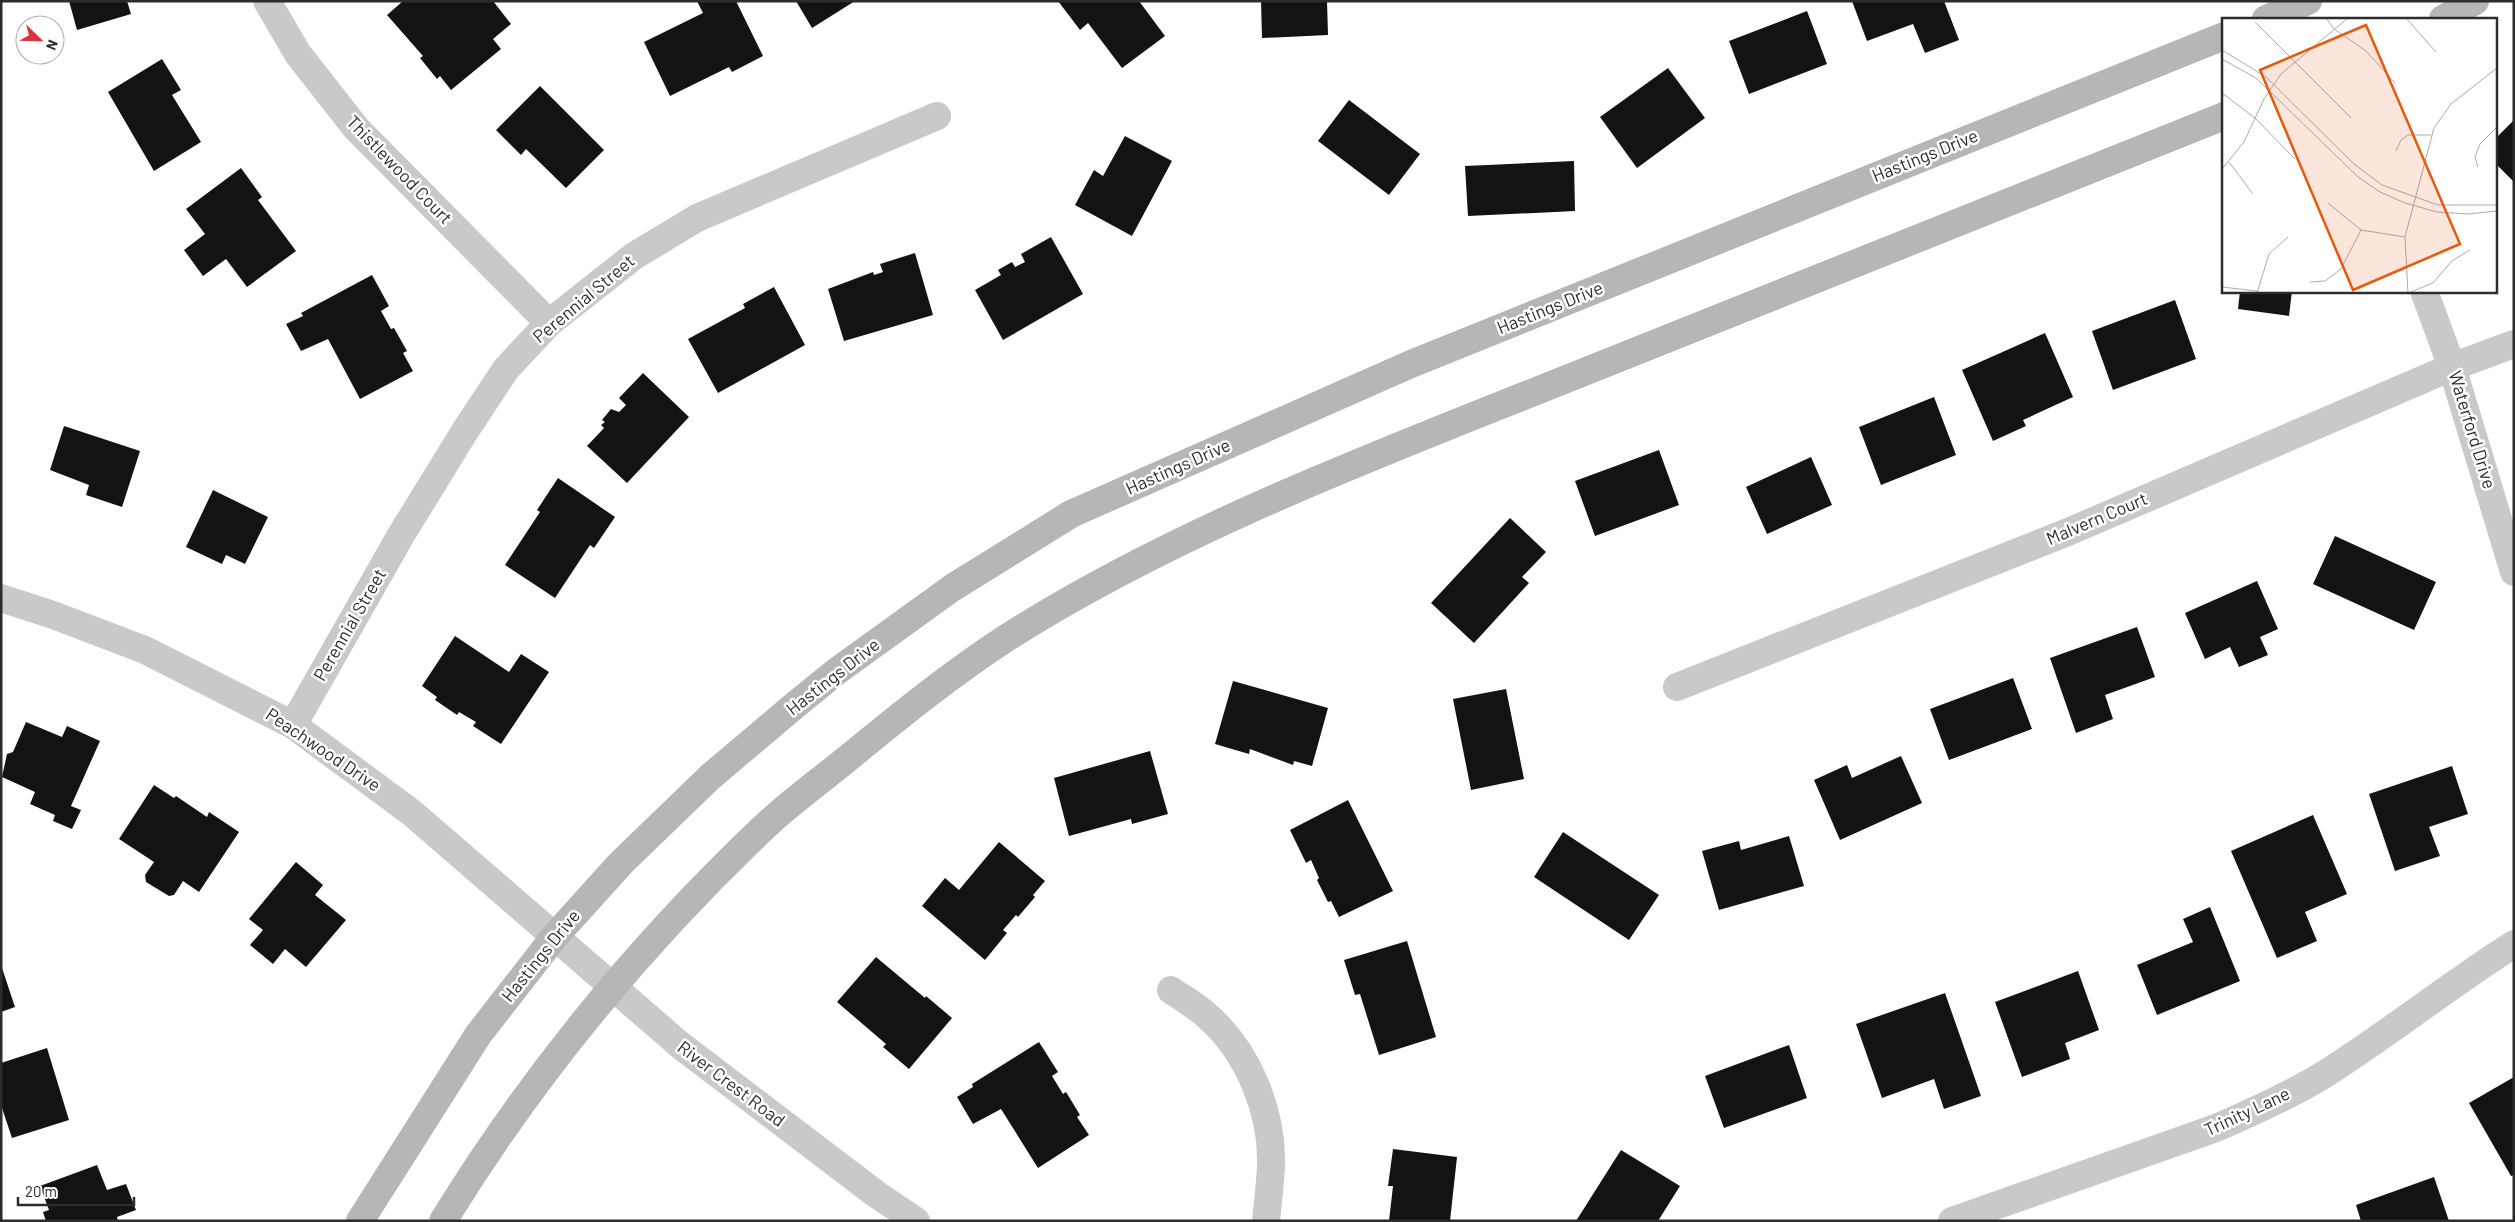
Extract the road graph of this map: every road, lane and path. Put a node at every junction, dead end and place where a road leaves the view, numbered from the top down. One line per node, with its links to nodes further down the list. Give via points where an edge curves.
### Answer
1 (267, 1): 10 (street, Thistlewood Court, via 298,54 356,128)
2 (2308, 1): 4 (street)
3 (2475, 1): 5 (street)
4 (2275, 13)
5 (2445, 18)
6 (2222, 37): 17 (street, Hastings Drive, via 1411,364 1072,514 952,588 830,677 710,777 621,863)
7 (937, 116): 10 (street, Perennial Street, via 697,218 634,256)
8 (2222, 117): 19 (street, via 1428,435 1210,527 1118,573 1006,638 897,718 766,825 714,876)
9 (2424, 292): 12 (street, Waterford Drive)
10 (549, 323): 16 (street, Perennial Street, via 506,369 465,431 401,535)
11 (2514, 344): 12 (street, Malvern Court)
12 (2452, 366): 13 (street, Waterford Drive); 15 (street, Malvern Court, via 2068,532)
13 (2514, 572)
14 (1, 598): 16 (street, Peachwood Drive, via 53,614 145,650)
15 (1677, 686)
16 (293, 725): 17 (street, Peachwood Drive, via 412,813)
17 (555, 936): 19 (street, River Crest Road); 21 (street, Hastings Drive, via 478,1035)
18 (2514, 944): 25 (street, Trinity Lane, via 2325,1074 2258,1110 2216,1128)
19 (612, 988): 22 (street, via 474,1171); 23 (street, River Crest Road, via 680,1045)
20 (1170, 990): 24 (street, via 1206,1014 1234,1046 1256,1083 1269,1132 1271,1166)
21 (360, 1221)
22 (443, 1221)
23 (916, 1221)
24 (1266, 1221)
25 (1952, 1221)

